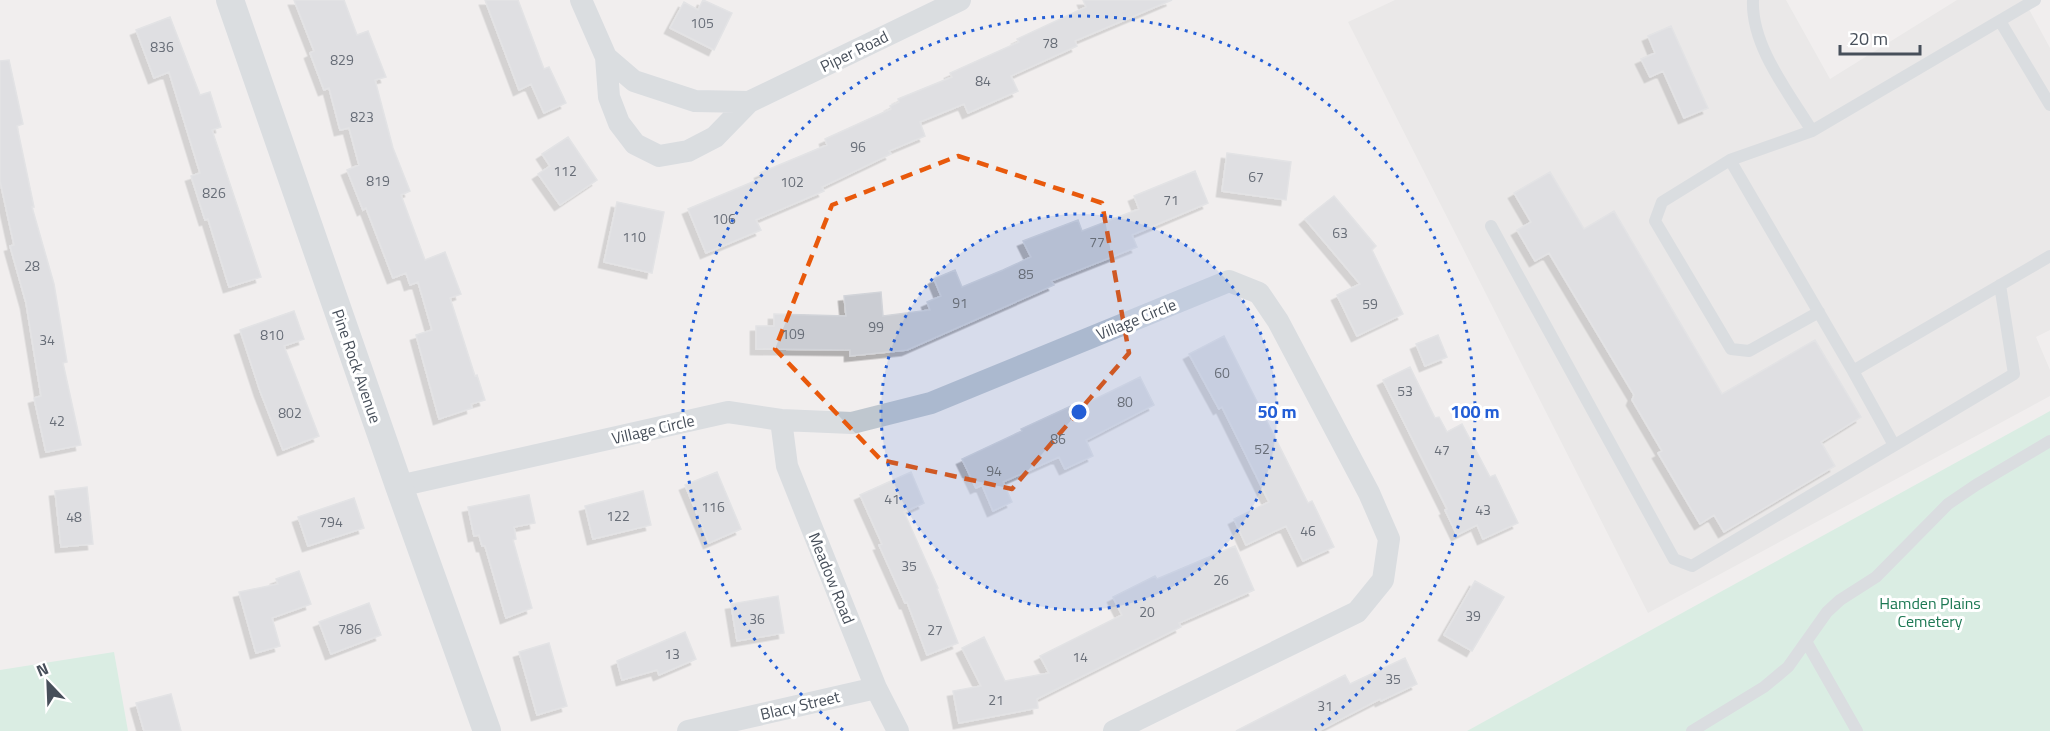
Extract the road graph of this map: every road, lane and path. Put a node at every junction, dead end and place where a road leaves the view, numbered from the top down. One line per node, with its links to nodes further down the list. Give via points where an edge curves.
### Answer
1 (230, 0): 20 (street, Pine Rock Avenue)
2 (581, 0): 7 (street, Piper Road)
3 (960, 0): 8 (street, Piper Road)
4 (1753, 0): 10 (lane, via 1761,46)
5 (2035, 0): 6 (lane)
6 (2000, 21): 9 (lane); 10 (lane)
7 (606, 57): 8 (street, Piper Road, via 634,81 695,101); 8 (street, Piper Road, via 609,97 619,123 635,144 659,156 688,151 716,136)
8 (749, 102)
9 (2050, 105)
10 (1812, 131): 11 (lane)
11 (1730, 160): 15 (lane); 15 (lane, via 1662,202 1655,221 1731,349 1749,351)
12 (1491, 226): 19 (lane, via 1674,559 1692,567)
13 (2050, 256): 14 (lane)
14 (2000, 285): 16 (lane); 19 (lane, via 2014,374)
15 (1819, 312): 16 (lane)
16 (1853, 371): 19 (lane)
17 (781, 420): 20 (street, Village Circle, via 728,412); 22 (street, Meadow Road, via 787,466); 26 (street, Village Circle, via 852,423 931,403 1229,281 1259,293 1278,321 1369,493 1389,539 1383,580 1357,612)
18 (2050, 441): 21 (lane, via 1948,504 1876,577 1827,612)
19 (1894, 445)
20 (399, 486): 23 (street, Pine Rock Avenue)
21 (1807, 643): 27 (lane, via 1788,667 1764,687); 28 (lane)
22 (876, 688): 24 (street, Blacy Street); 25 (street, Meadow Road)
23 (487, 731)
24 (688, 731)
25 (898, 731)
26 (1114, 731)
27 (1692, 731)
28 (1857, 731)

